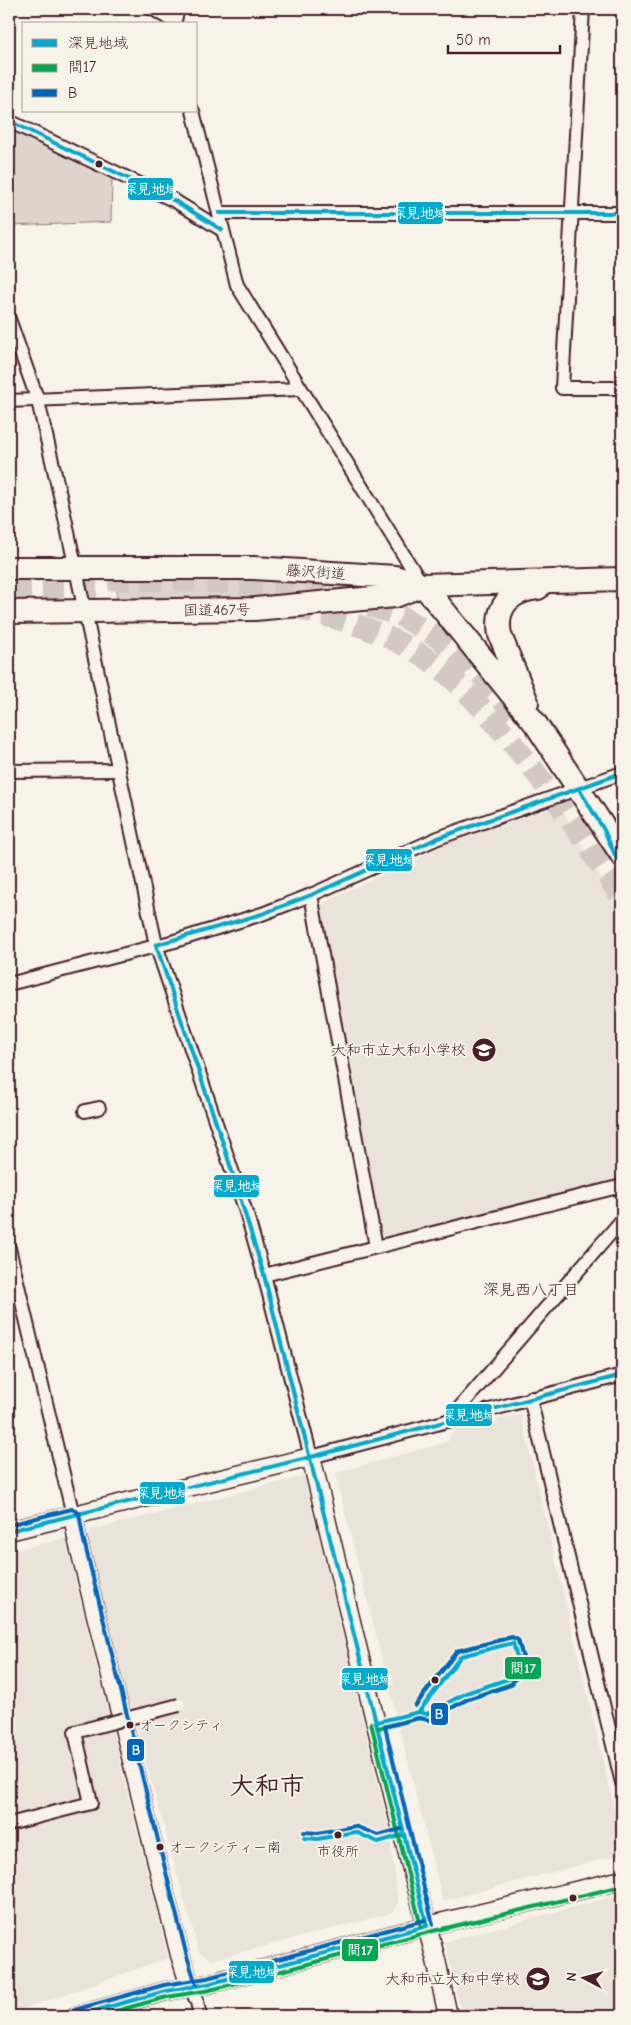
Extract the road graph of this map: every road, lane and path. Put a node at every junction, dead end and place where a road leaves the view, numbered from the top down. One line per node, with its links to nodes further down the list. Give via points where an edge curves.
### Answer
1 (153, 9): 4 (street)
2 (178, 9): 5 (street)
3 (583, 9): 9 (street)
4 (172, 22)
5 (174, 22)
6 (193, 112): 8 (street)
7 (9, 121): 11 (street, via 175,201)
8 (219, 213): 9 (street); 11 (street)
9 (572, 213): 10 (street); 13 (street, via 562,388)
10 (622, 213)
11 (222, 230): 14 (street, via 237,286)
12 (9, 319): 15 (street)
13 (622, 388)
14 (300, 389): 15 (street); 20 (street)
15 (38, 400): 16 (street); 17 (street)
16 (9, 401)
17 (75, 567): 18 (highway, 藤沢街道); 20 (highway, 藤沢街道, via 254,568 395,577); 21 (street)
18 (9, 568)
19 (616, 579): 20 (highway, 藤沢街道); 23 (highway, via 533,588 517,593 501,610 500,635)
20 (423, 585): 21 (highway, 国道467号, via 395,596 255,609); 23 (highway)
21 (85, 611): 22 (highway, 国道467号); 24 (street)
22 (9, 612)
23 (535, 723): 27 (highway)
24 (119, 770): 25 (street); 32 (street)
25 (9, 771)
26 (622, 773): 27 (street)
27 (579, 789): 28 (highway); 31 (street, via 438,838)
28 (604, 830): 29 (highway); 30 (highway)
29 (622, 856)
30 (622, 871)
31 (312, 895): 32 (street, via 262,914); 38 (street)
32 (156, 945): 33 (street); 40 (street)
33 (9, 984)
34 (99, 1108): 35 (street)
35 (85, 1111)
36 (622, 1186): 38 (street)
37 (622, 1220): 43 (street)
38 (376, 1247): 40 (street)
39 (9, 1248): 45 (street)
40 (264, 1275): 44 (street)
41 (622, 1374): 42 (street)
42 (530, 1398): 43 (street); 48 (street)
43 (449, 1420): 44 (street)
44 (311, 1456): 45 (street); 51 (street)
45 (73, 1515): 46 (street); 52 (street)
46 (9, 1531)
47 (179, 1705): 49 (street, bridge, via 75,1732 91,1803)
48 (622, 1783)
49 (9, 1824)
50 (622, 1880): 51 (street)
51 (427, 1926): 52 (street); 55 (street)
52 (190, 1986): 53 (street); 54 (street)
53 (76, 2016)
54 (200, 2016)
55 (448, 2016)

